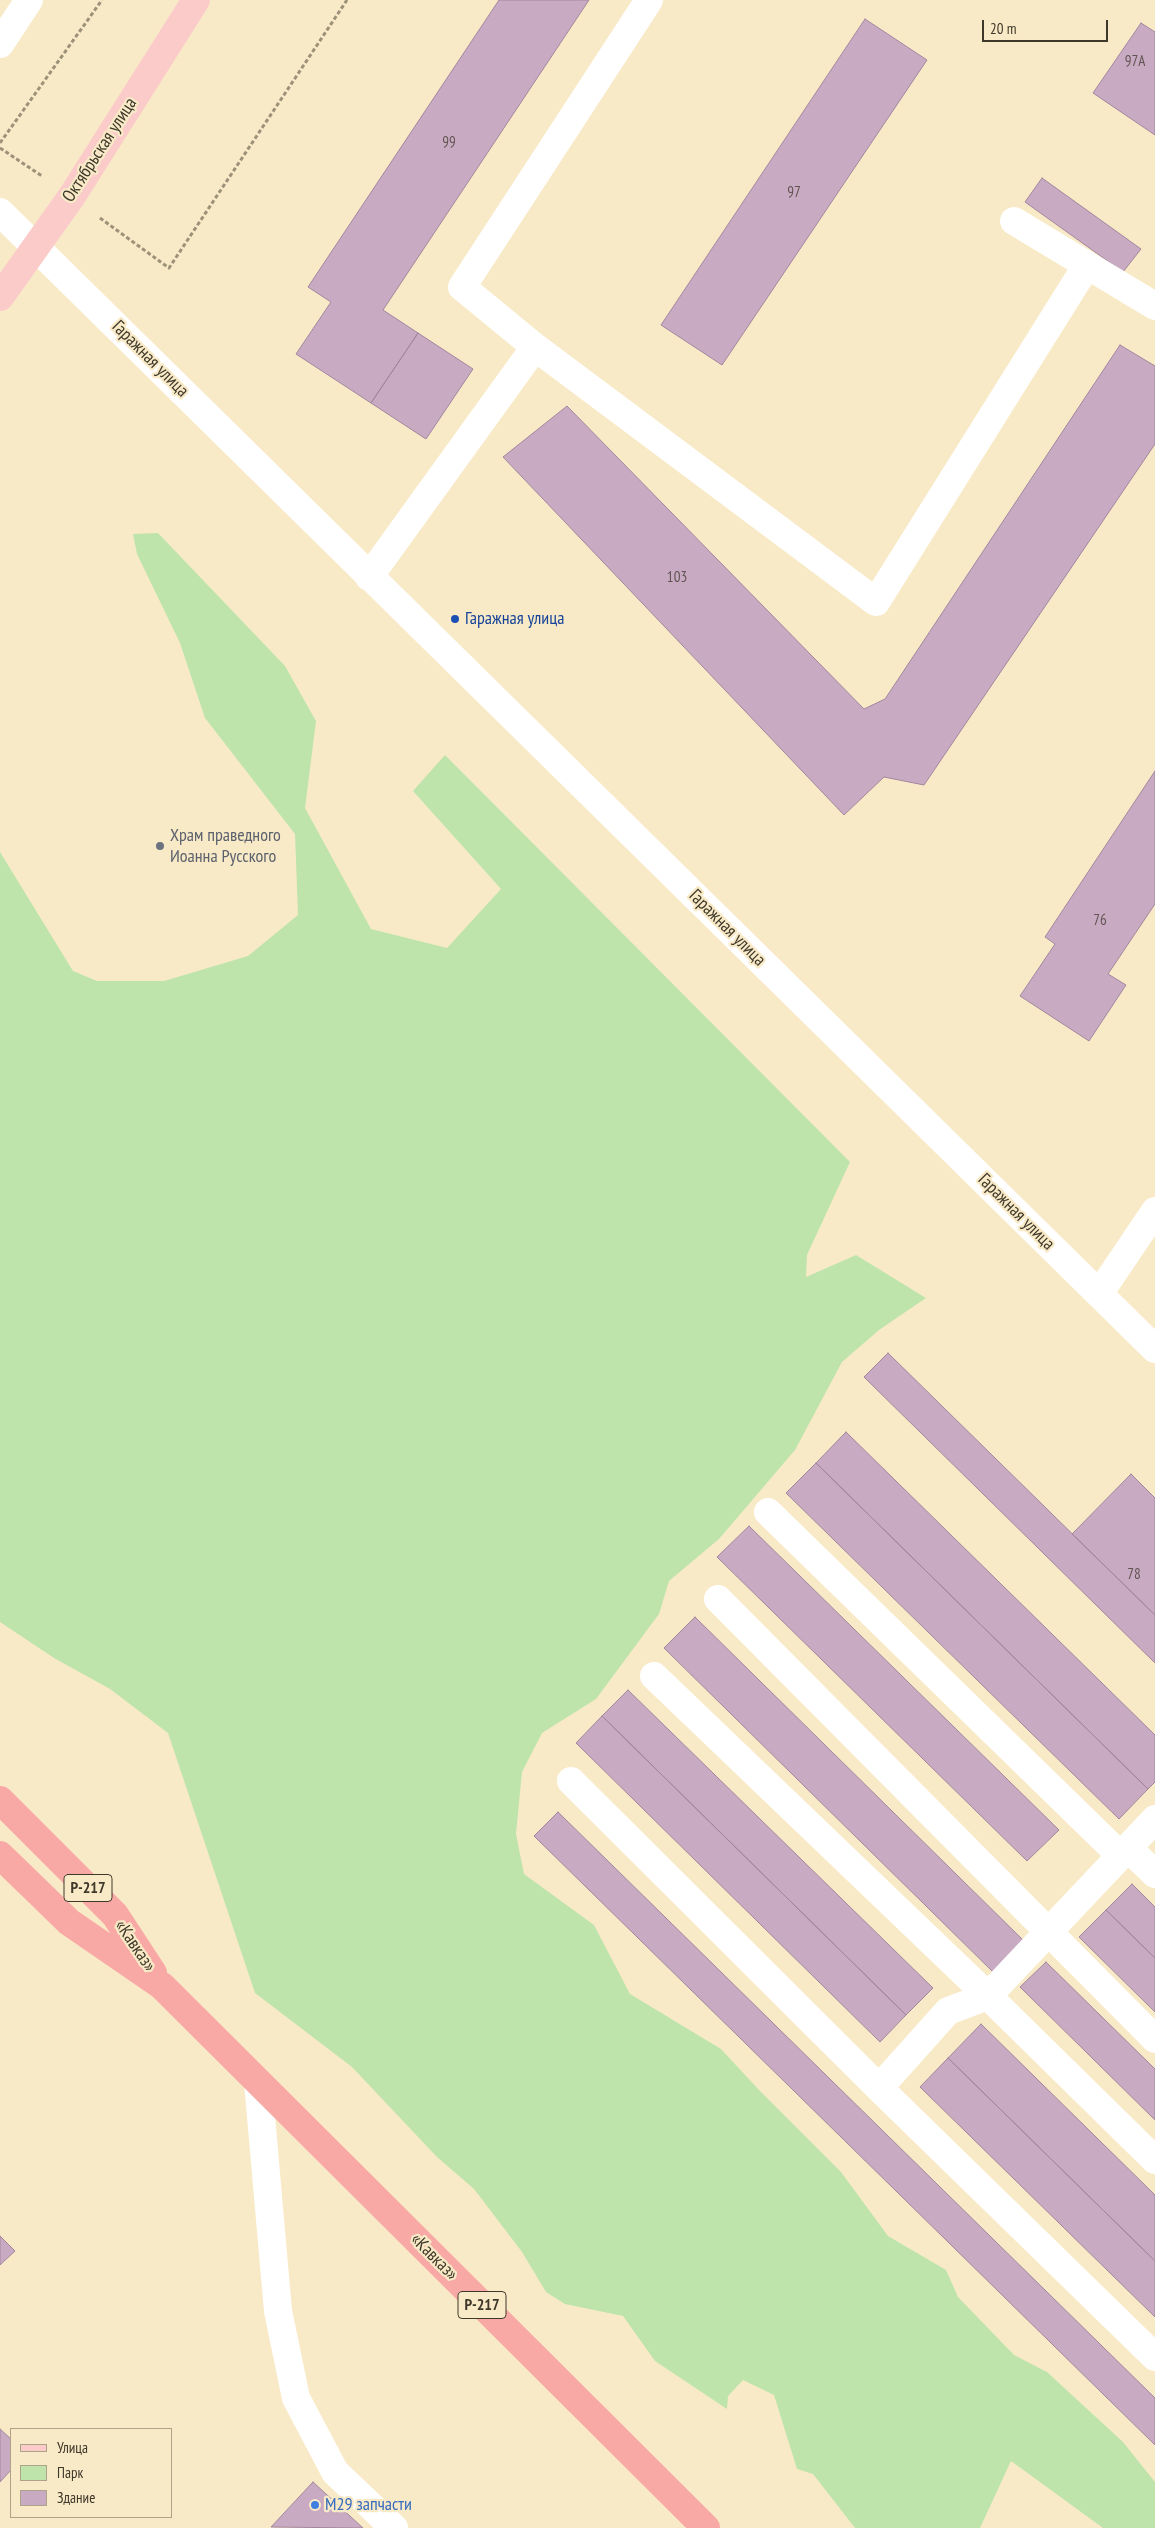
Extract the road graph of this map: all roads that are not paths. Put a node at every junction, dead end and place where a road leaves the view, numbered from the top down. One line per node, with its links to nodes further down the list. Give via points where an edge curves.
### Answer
1 (29, 0): 4 (street)
2 (196, 0): 7 (main road, Октябрьская улица, via 72,196)
3 (649, 0): 11 (street, via 462,287)
4 (0, 44)
5 (0, 212): 7 (street, Гаражная улица)
6 (1014, 221): 8 (street)
7 (36, 246): 9 (main road, Октябрьская улица); 12 (street, Гаражная улица)
8 (1087, 265): 10 (street); 11 (street, via 876,602)
9 (0, 298)
10 (1155, 306)
11 (535, 347): 12 (street)
12 (369, 577): 14 (street, Гаражная улица)
13 (1155, 1211): 14 (street)
14 (1099, 1294): 15 (street, Гаражная улица)
15 (1155, 1349)
16 (768, 1512): 22 (street)
17 (718, 1599): 25 (street)
18 (654, 1676): 27 (street)
19 (571, 1781): 30 (street)
20 (0, 1800): 26 (highway, «Кавказ» / Р-217, via 115,1915)
21 (1155, 1819): 22 (street)
22 (1125, 1852): 24 (street); 25 (street)
23 (2, 1860): 26 (highway, «Кавказ» / Р-217, via 70,1922)
24 (1155, 1874)
25 (1048, 1933): 27 (street); 28 (street)
26 (162, 1986): 29 (highway, «Кавказ» / Р-217)
27 (988, 1996): 30 (street, via 948,2011); 31 (street)
28 (1155, 2039)
29 (258, 2082): 33 (street, via 278,2312 296,2398 335,2472); 34 (highway, «Кавказ» / Р-217)
30 (879, 2088): 32 (street)
31 (1155, 2160)
32 (1155, 2357)
33 (394, 2528)
34 (706, 2528)

